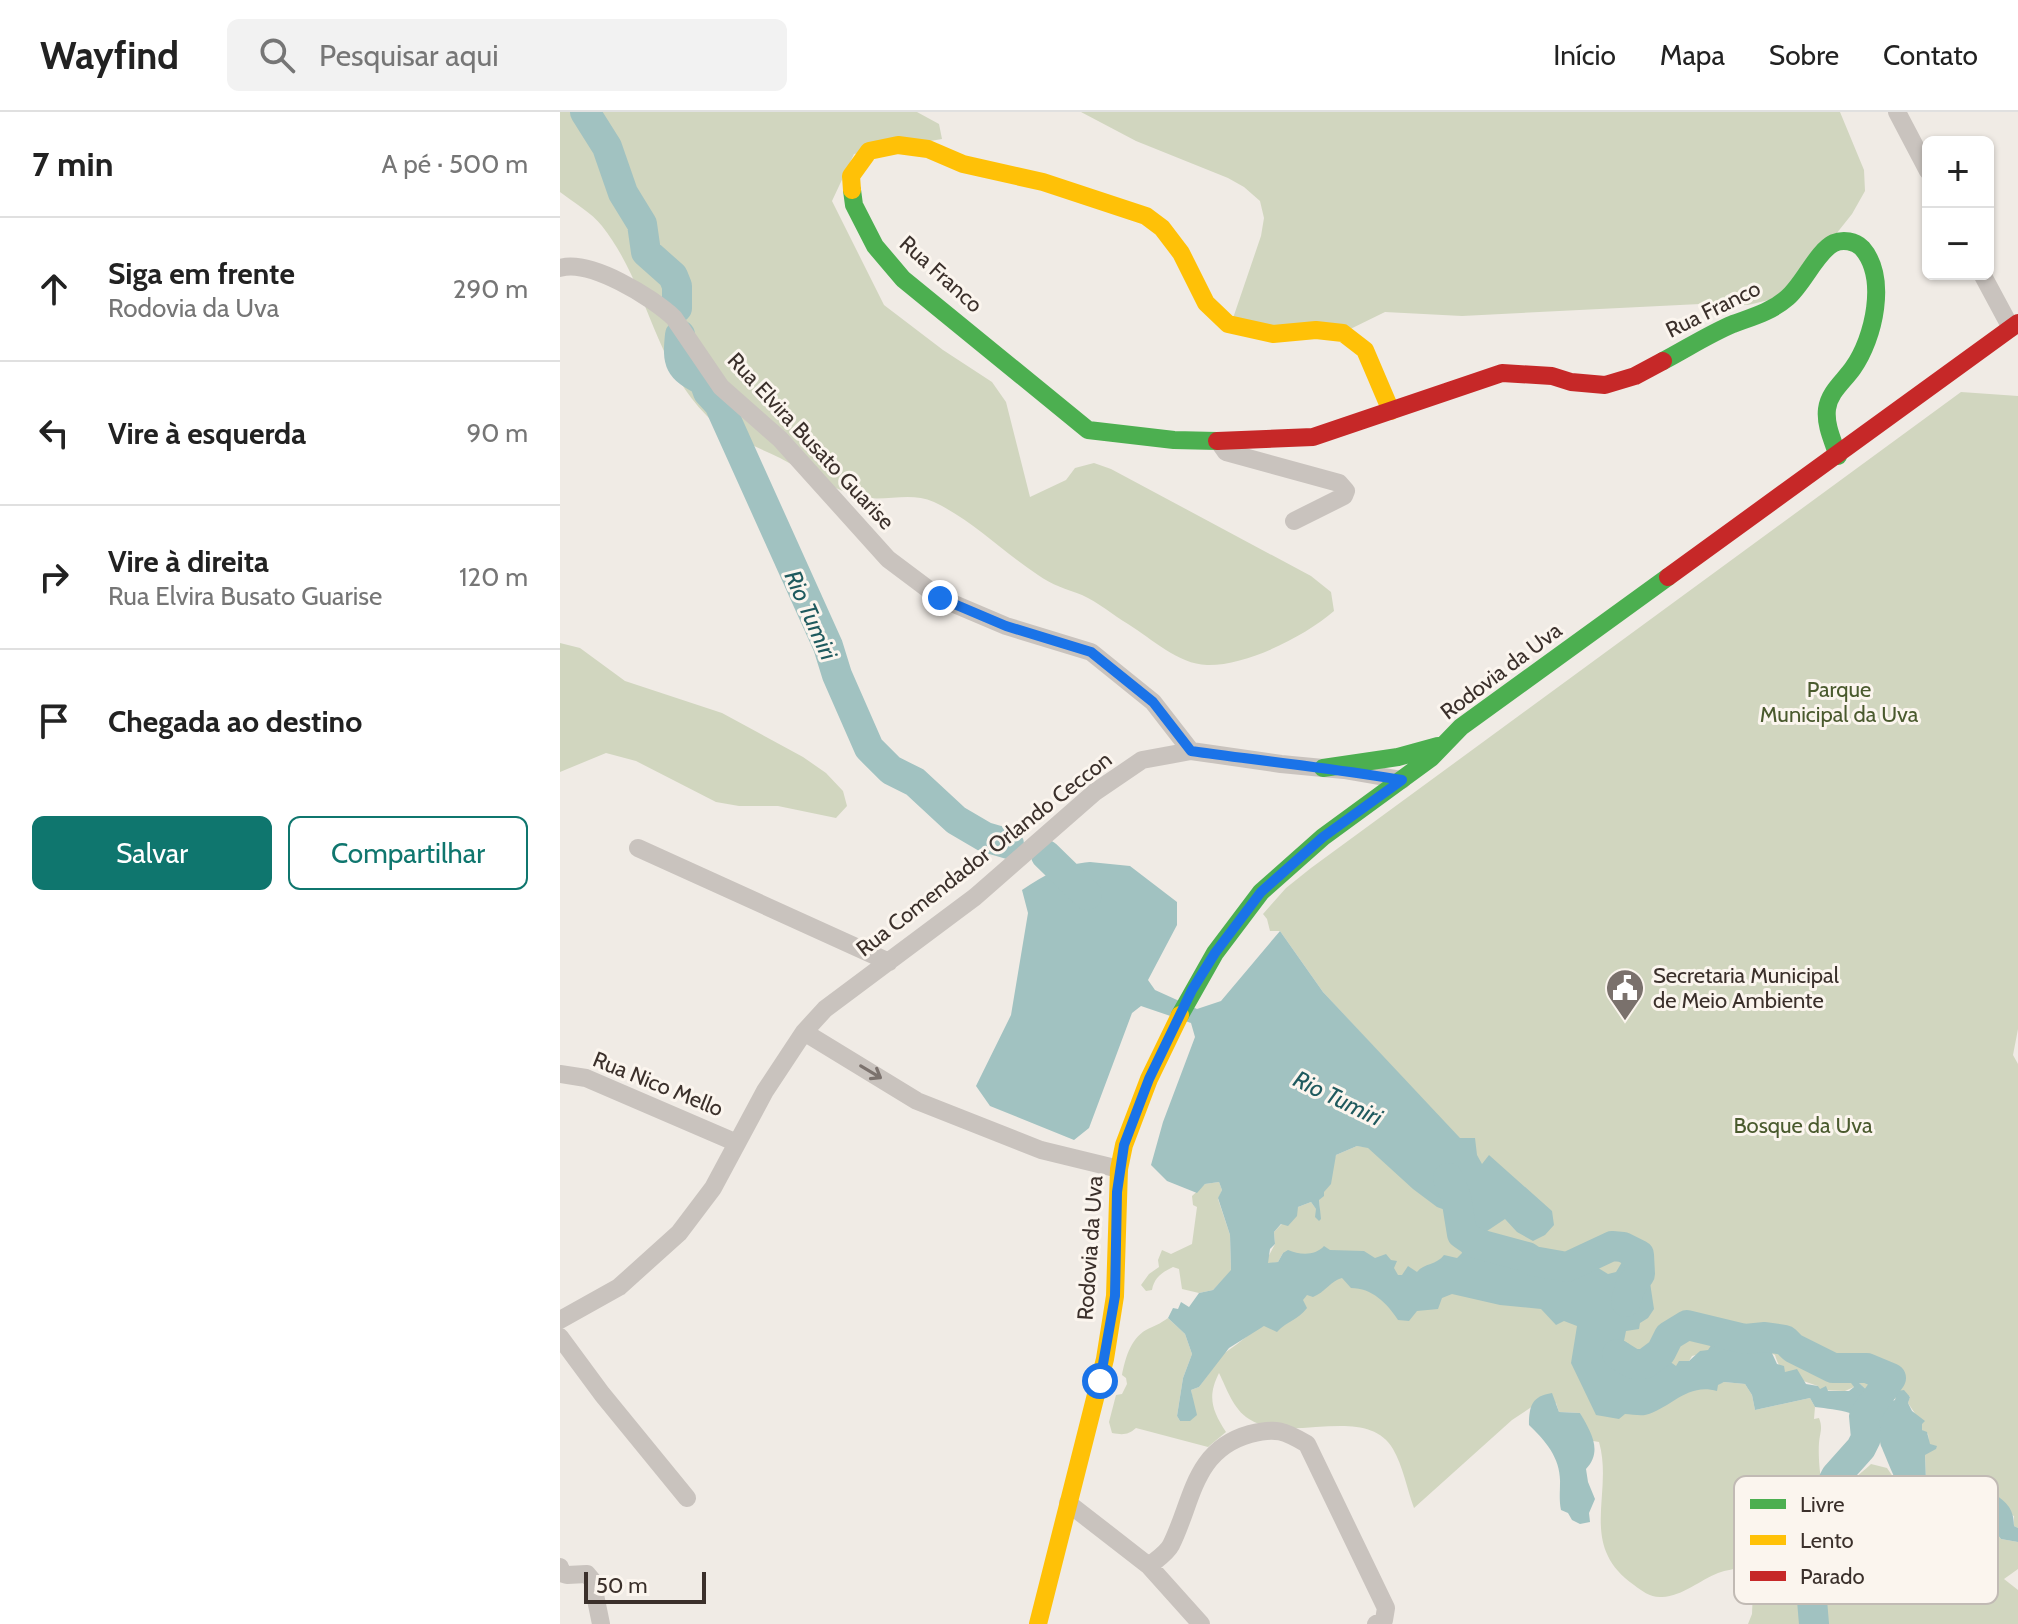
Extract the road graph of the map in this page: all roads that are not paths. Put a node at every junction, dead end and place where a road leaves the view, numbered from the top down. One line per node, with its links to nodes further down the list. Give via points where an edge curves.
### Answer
1 (1897, 112): 2 (street)
2 (1922, 160)
3 (560, 268): 11 (street, Rua Elvira Busato Guarise, via 596,270 664,308 721,387 780,439 888,559 940,598 1018,631 1091,652 1153,702)
4 (1986, 280): 5 (street)
5 (2014, 325): 8 (street, Rodovia da Uva)
6 (1391, 411): 7 (street, Rua Franco, via 1313,437); 7 (street, Rua Franco, via 1365,350 1343,333 1273,334 1228,324 1206,303 1181,253 1146,216 1043,182 963,164 928,149 898,145 869,151 851,176 854,205 875,246 903,279 1088,430); 8 (street, Rua Franco, via 1502,373 1605,385 1635,376 1788,298 1831,244 1843,240 1858,244 1872,264 1875,285 1868,338 1827,405 1827,425)
7 (1219, 442): 9 (street, via 1226,452 1339,483 1346,491)
8 (1838, 456): 10 (street, Rodovia da Uva, via 1461,727)
9 (1294, 521)
10 (1445, 744): 12 (street); 13 (street, Rodovia da Uva)
11 (1191, 751): 12 (street, Rua Comendador Orlando Ceccon); 15 (street, Rua Comendador Orlando Ceccon, via 1142,760 1095,792 975,897)
12 (1323, 768): 13 (street, Rua Comendador Orlando Ceccon)
13 (1402, 780): 19 (street, Rodovia da Uva, via 1323,837 1261,892 1215,953 1138,1106)
14 (638, 848): 15 (street)
15 (889, 962): 16 (street, Rua Comendador Orlando Ceccon, via 825,1009)
16 (804, 1032): 18 (street, Rua Comendador Orlando Ceccon); 19 (street, one-way to 19, via 917,1101 1041,1150)
17 (560, 1074): 18 (street, Rua Nico Mello, via 586,1078)
18 (737, 1143): 20 (street, Rua Comendador Orlando Ceccon, via 713,1188 679,1233 619,1287)
19 (1119, 1169): 23 (street, Rodovia da Uva, via 1112,1317)
20 (560, 1320)
21 (560, 1337): 22 (street)
22 (687, 1498)
23 (1068, 1503): 24 (street); 27 (street, Rodovia da Uva)
24 (1149, 1566): 28 (street); 29 (street, via 1170,1548 1206,1462 1235,1438 1267,1430 1287,1432 1307,1444 1386,1608 1384,1620)
25 (560, 1567): 26 (street, via 561,1573 587,1574 592,1580)
26 (601, 1624)
27 (1038, 1624)
28 (1201, 1624)
29 (1376, 1624)

